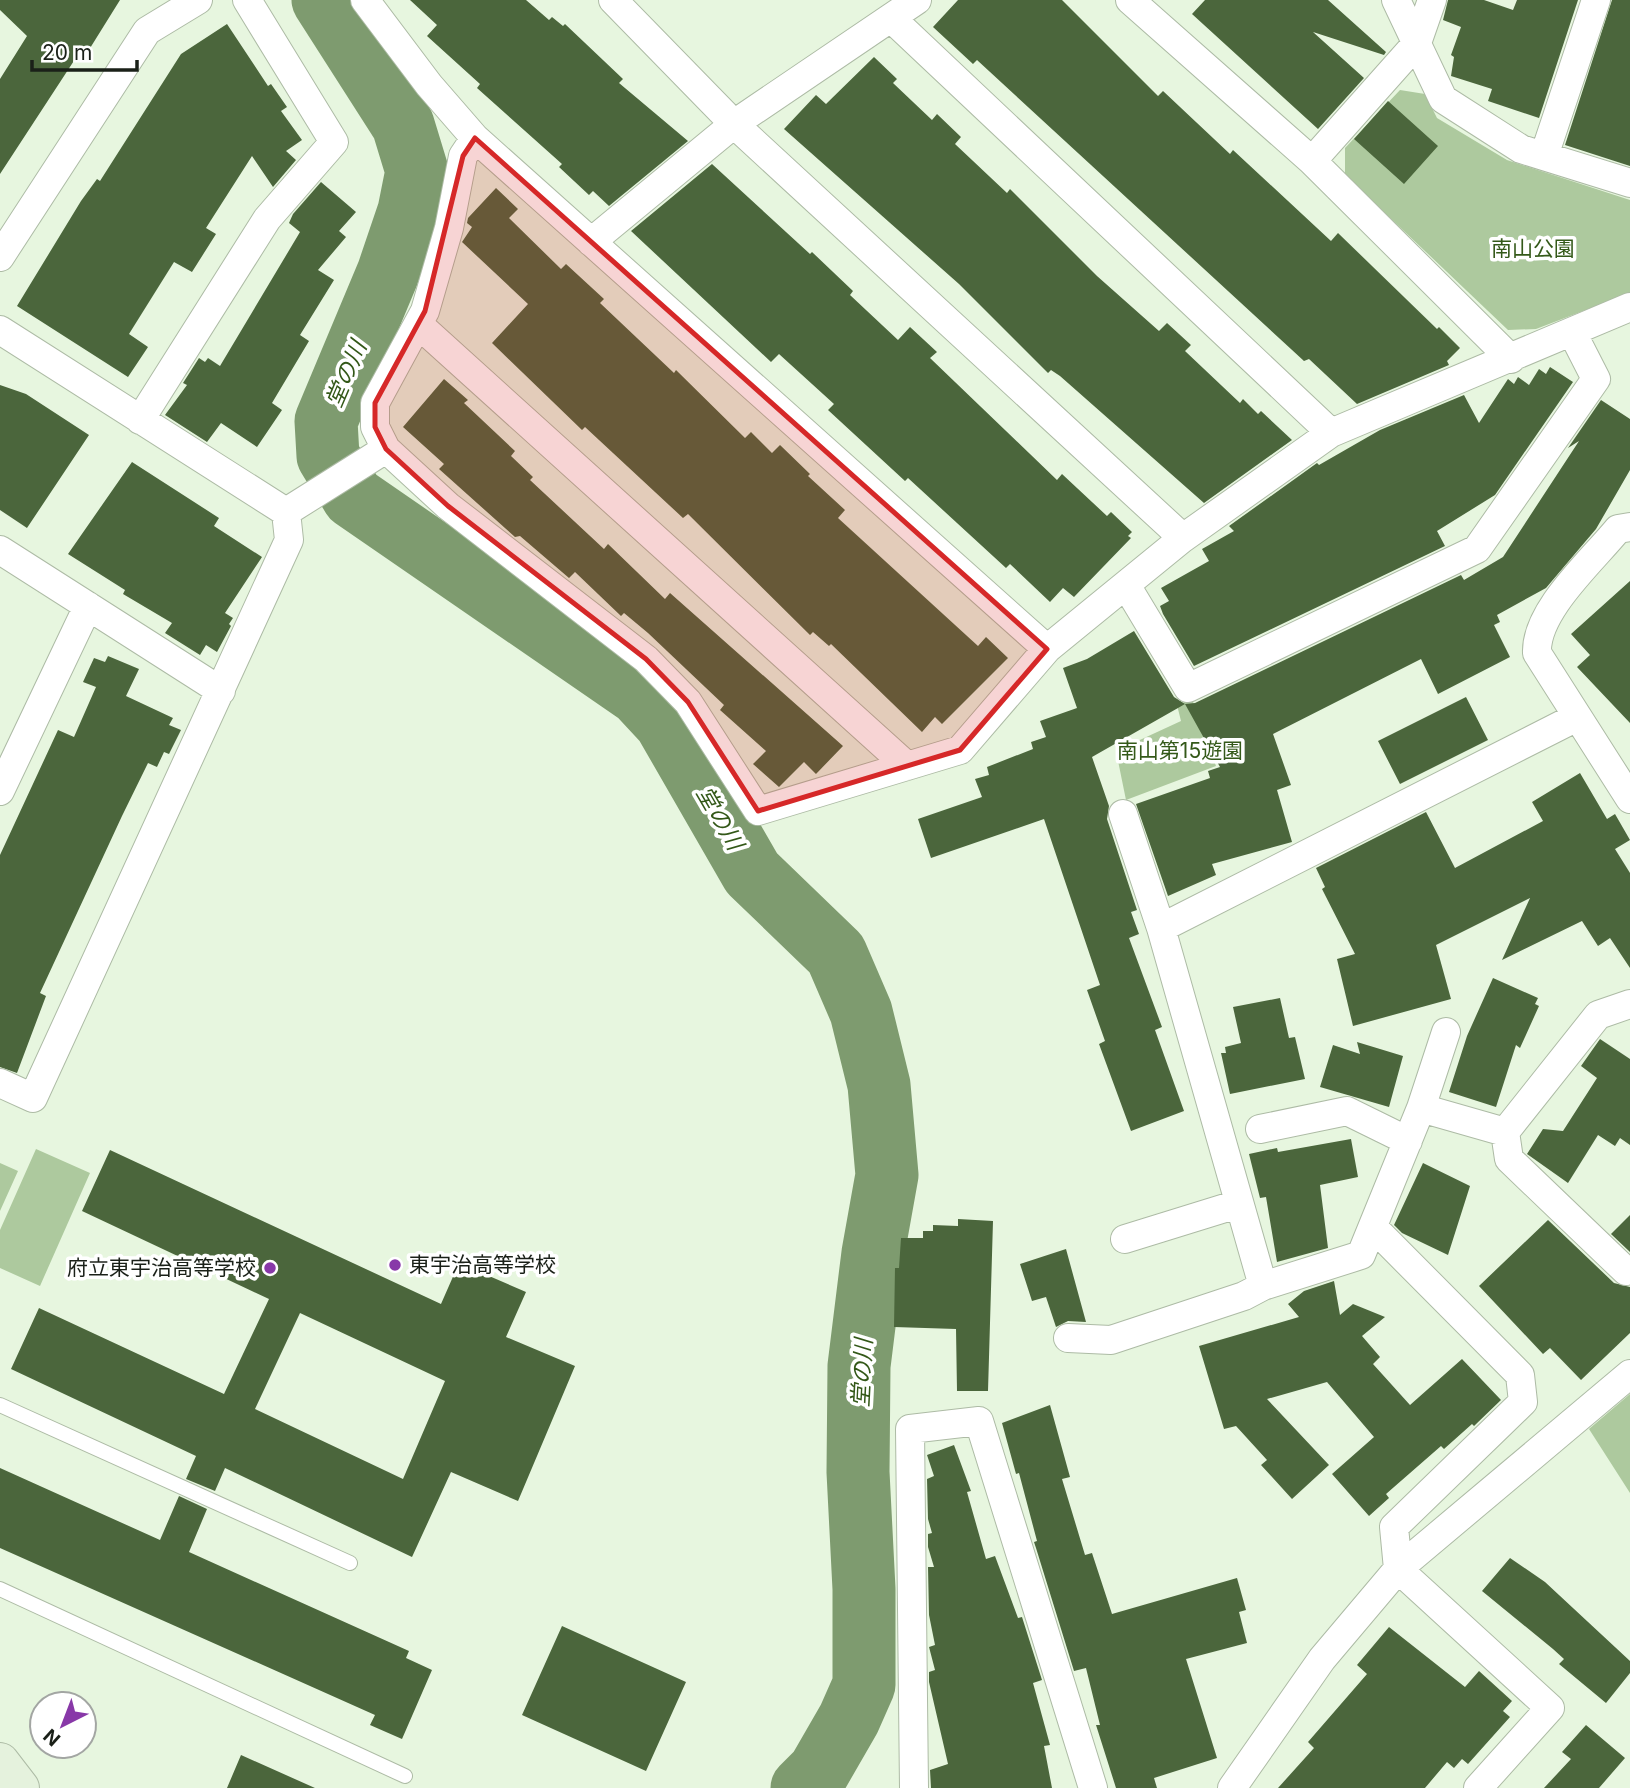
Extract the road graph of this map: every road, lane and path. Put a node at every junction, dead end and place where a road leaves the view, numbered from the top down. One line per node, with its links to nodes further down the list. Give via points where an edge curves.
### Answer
1 (198, 0): 18 (street, via 146,31)
2 (247, 0): 24 (street, via 334,142 267,219)
3 (365, 0): 13 (street)
4 (613, 0): 12 (street)
5 (917, 0): 10 (street)
6 (1130, 0): 15 (street)
7 (1396, 0): 11 (street)
8 (1432, 0): 11 (street)
9 (1596, 0): 14 (street)
10 (891, 19): 12 (street); 25 (street)
11 (1417, 43): 14 (street, via 1443,99 1521,149); 15 (street)
12 (734, 124): 17 (street); 29 (street)
13 (475, 138): 17 (street); 20 (street, via 463,156 449,228)
14 (1544, 156): 16 (street)
15 (1312, 160): 23 (street)
16 (1630, 183)
17 (591, 242): 33 (street)
18 (0, 257)
19 (1630, 307): 22 (street)
20 (418, 324): 26 (street, via 375,403); 36 (street)
21 (0, 330): 24 (street)
22 (1572, 332): 23 (street); 31 (street, via 1596,379 1477,549 1188,688)
23 (1511, 359): 25 (street)
24 (141, 419): 27 (street)
25 (1331, 433): 29 (street)
26 (381, 452): 27 (street); 36 (street, via 646,659 688,702 758,811)
27 (295, 506): 34 (street, via 289,540)
28 (1630, 527): 35 (street, via 1618,529 1610,538 1546,616 1536,638 1536,653)
29 (1183, 538): 31 (street)
30 (0, 550): 32 (street)
31 (1126, 585): 33 (street)
32 (88, 606): 34 (street); 37 (street)
33 (1047, 649): 36 (street, via 960,750)
34 (221, 691): 43 (street, via 33,1098)
35 (1577, 717): 38 (street); 40 (street)
36 (907, 766)
37 (0, 791)
38 (1630, 799)
39 (1123, 814): 40 (street)
40 (1161, 928): 48 (street)
41 (1630, 1004): 46 (street, via 1598,1015)
42 (1446, 1032): 44 (street)
43 (0, 1083)
44 (1421, 1108): 46 (street); 47 (street)
45 (1260, 1129): 47 (street, via 1347,1111)
46 (1506, 1132): 51 (street, via 1509,1159)
47 (1408, 1141): 49 (street)
48 (1238, 1204): 50 (street); 52 (street)
49 (1373, 1227): 52 (street, via 1362,1255); 57 (street, via 1520,1375 1523,1402 1394,1527)
50 (1125, 1239)
51 (1626, 1271)
52 (1264, 1286): 53 (street, via 1111,1340)
53 (1068, 1339)
54 (1630, 1374): 57 (street)
55 (0, 1405): 56 (lane)
56 (350, 1563)
57 (1398, 1569): 64 (street, via 1322,1659); 65 (street, via 1550,1708)
58 (0, 1589): 60 (lane)
59 (0, 1762): 61 (main road)
60 (405, 1776)
61 (20, 1788)
62 (914, 1788): 63 (street, via 909,1429 979,1421)
63 (1093, 1788)
64 (1233, 1788)
65 (1478, 1788)

